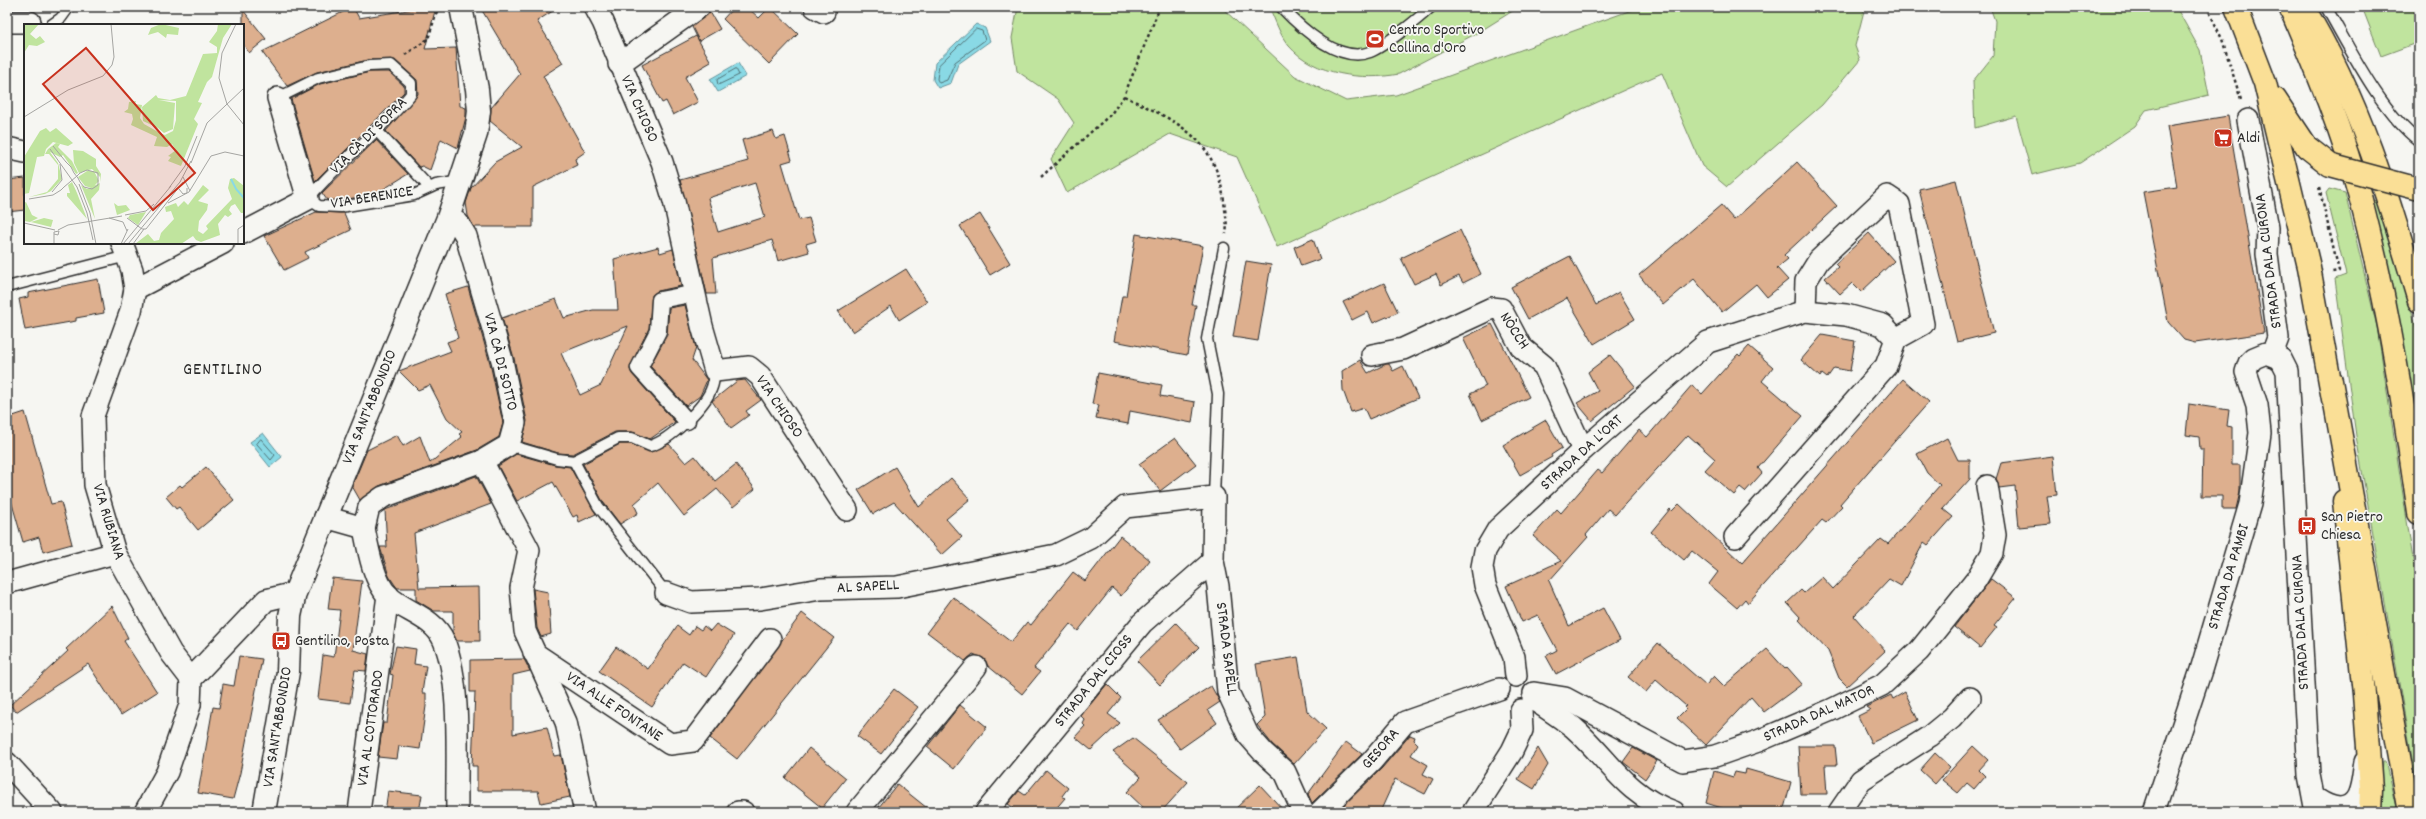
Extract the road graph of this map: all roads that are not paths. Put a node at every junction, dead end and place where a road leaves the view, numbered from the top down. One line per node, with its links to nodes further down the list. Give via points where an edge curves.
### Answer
1 (70, 7): 13 (lane)
2 (461, 7): 22 (street, VIA SANT'ABBONDIO, via 479,111 476,134)
3 (595, 7): 14 (street, VIA CHIOSO, via 604,22)
4 (699, 7): 14 (street, VIA CHIOSO)
5 (1281, 7): 6 (lane, via 1310,35 1340,50 1355,53 1369,53)
6 (1431, 7)
7 (2236, 7): 15 (main road)
8 (2290, 7): 49 (main road, via 2326,93 2364,213 2397,368)
9 (2303, 7): 34 (main road, via 2324,42 2352,102 2387,198)
10 (2326, 7): 19 (lane, via 2385,107 2401,126)
11 (28, 18): 12 (street)
12 (7, 22)
13 (52, 24)
14 (619, 64): 33 (street, VIA CHIOSO, via 662,162 674,200)
15 (2265, 83): 24 (main road, bridge, via 2307,148 2330,165); 40 (main road, via 2309,267)
16 (278, 98): 18 (lane, VIA CÀ DI SOPRA, via 318,78 369,66 391,65 411,83 413,88 411,94); 25 (street)
17 (2248, 120): 38 (street, STRADA DALA CURONA, via 2268,228 2267,254 2278,338)
18 (378, 132): 23 (lane); 25 (lane, VIA CÀ DI SOPRA, via 321,183)
19 (2419, 141)
20 (7, 148): 21 (street)
21 (24, 152)
22 (462, 181): 23 (lane, VIA BERENICE); 26 (street, VIA SANT'ABBONDIO)
23 (430, 187): 25 (lane, VIA BERENICE, via 414,195 340,207 319,206)
24 (2419, 189)
25 (308, 199): 27 (street, VIA BERENICE)
26 (448, 218): 42 (street, VIA CÀ DI SOTTO, via 458,223 466,236 502,360 515,423); 50 (street, VIA SANT'ABBONDIO)
27 (244, 232)
28 (222, 244): 32 (street)
29 (1224, 248): 47 (lane, via 1207,339 1218,394)
30 (125, 250): 31 (lane, VIA RUBIANA); 32 (street, VIA RUBIANA)
31 (7, 287)
32 (135, 289): 53 (street, VIA RUBIANA, via 131,311 93,416 95,485)
33 (696, 293): 39 (street, VIA CHIOSO); 41 (street, via 660,300 658,331 639,368)
34 (2419, 301)
35 (1805, 311): 36 (street, STRADA DA L'ORT, via 1846,315 1883,325); 36 (street, via 1806,281 1819,260 1886,196 1899,204 1923,324); 43 (street, STRADA DA L'ORT, via 1708,342)
36 (1896, 340): 52 (street, via 1886,366)
37 (1372, 354): 43 (street, NÒCCH, via 1403,349 1492,308 1501,309 1521,347 1544,366)
38 (2272, 354): 69 (street, STRADA DALA CURONA, via 2281,359 2287,371); 85 (street, STRADA DA PAMBI, via 2257,355 2249,363 2247,370 2258,413 2260,433 2250,504 2201,670)
39 (715, 372): 41 (lane, via 712,388); 48 (street, VIA CHIOSO, via 749,367 760,376)
40 (2331, 381): 67 (main road); 87 (main road)
41 (687, 421): 45 (lane, via 661,443 650,446 632,438 618,438)
42 (509, 445): 44 (street); 45 (lane, via 557,459)
43 (1583, 450): 62 (street, STRADA DA L'ORT, via 1498,529 1485,551 1482,567 1485,584 1514,657)
44 (482, 461): 51 (street, via 383,497 368,507); 60 (street, VIA ALLE FONTANE, via 529,550 521,588 525,631)
45 (574, 461): 57 (lane, AL SAPELL, via 598,506)
46 (1987, 486): 66 (street, STRADA DAL MATOR, via 1994,535 1992,553 1976,580 1918,651 1882,685 1831,710 1715,756 1683,761 1565,698)
47 (1214, 496): 54 (street, STRADA SAPÈLL); 57 (street, AL SAPELL, via 1125,507 1091,538 1056,556 897,587 821,589 760,599 691,602)
48 (846, 510)
49 (2419, 513)
50 (325, 518): 51 (street); 56 (street, VIA SANT'ABBONDIO)
51 (364, 528): 58 (street, via 374,570)
52 (1735, 537)
53 (114, 553): 55 (street); 63 (street, VIA RUBIANA, via 171,653)
54 (1213, 561): 79 (street, STRADA DAL CIOSS, via 1142,623); 80 (street, STRADA SAPÈLL, via 1218,586 1228,692 1248,735 1285,772)
55 (7, 583)
56 (295, 592): 63 (street, via 266,600); 72 (street, VIA SANT'ABBONDIO, via 290,616 288,672)
57 (666, 593)
58 (388, 595): 73 (street, VIA AL COTTORADO); 74 (street, via 427,620 444,640 456,703)
59 (770, 639): 60 (street, VIA ALLE FONTANE, via 693,741 670,744)
60 (533, 652): 75 (street, VIA ALLE FONTANE, via 566,722)
61 (976, 667): 78 (street)
62 (1516, 676): 64 (street, via 1505,680); 66 (street, via 1530,682)
63 (191, 679): 71 (street, via 190,705 167,772)
64 (1500, 689): 66 (street, via 1504,706 1515,710); 81 (street, GESORA, via 1405,722 1372,762)
65 (1970, 698): 84 (street, via 1952,718 1930,736 1861,780)
66 (1529, 701): 82 (street, via 1522,730 1512,751); 83 (street, via 1573,728 1635,792 1659,807)
67 (2368, 747): 69 (street, STRADA DALA CURONA, via 2356,800 2351,805 2340,808); 86 (main road)
68 (7, 763): 70 (street)
69 (2318, 803)
70 (52, 812)
71 (145, 812)
72 (264, 812)
73 (359, 812)
74 (457, 812)
75 (585, 812)
76 (738, 812): 77 (street)
77 (744, 812)
78 (857, 812)
79 (986, 812)
80 (1302, 812)
81 (1320, 812)
82 (1473, 812)
83 (1674, 812)
84 (1839, 812)
85 (2154, 812)
86 (2370, 812)
87 (2409, 812)

